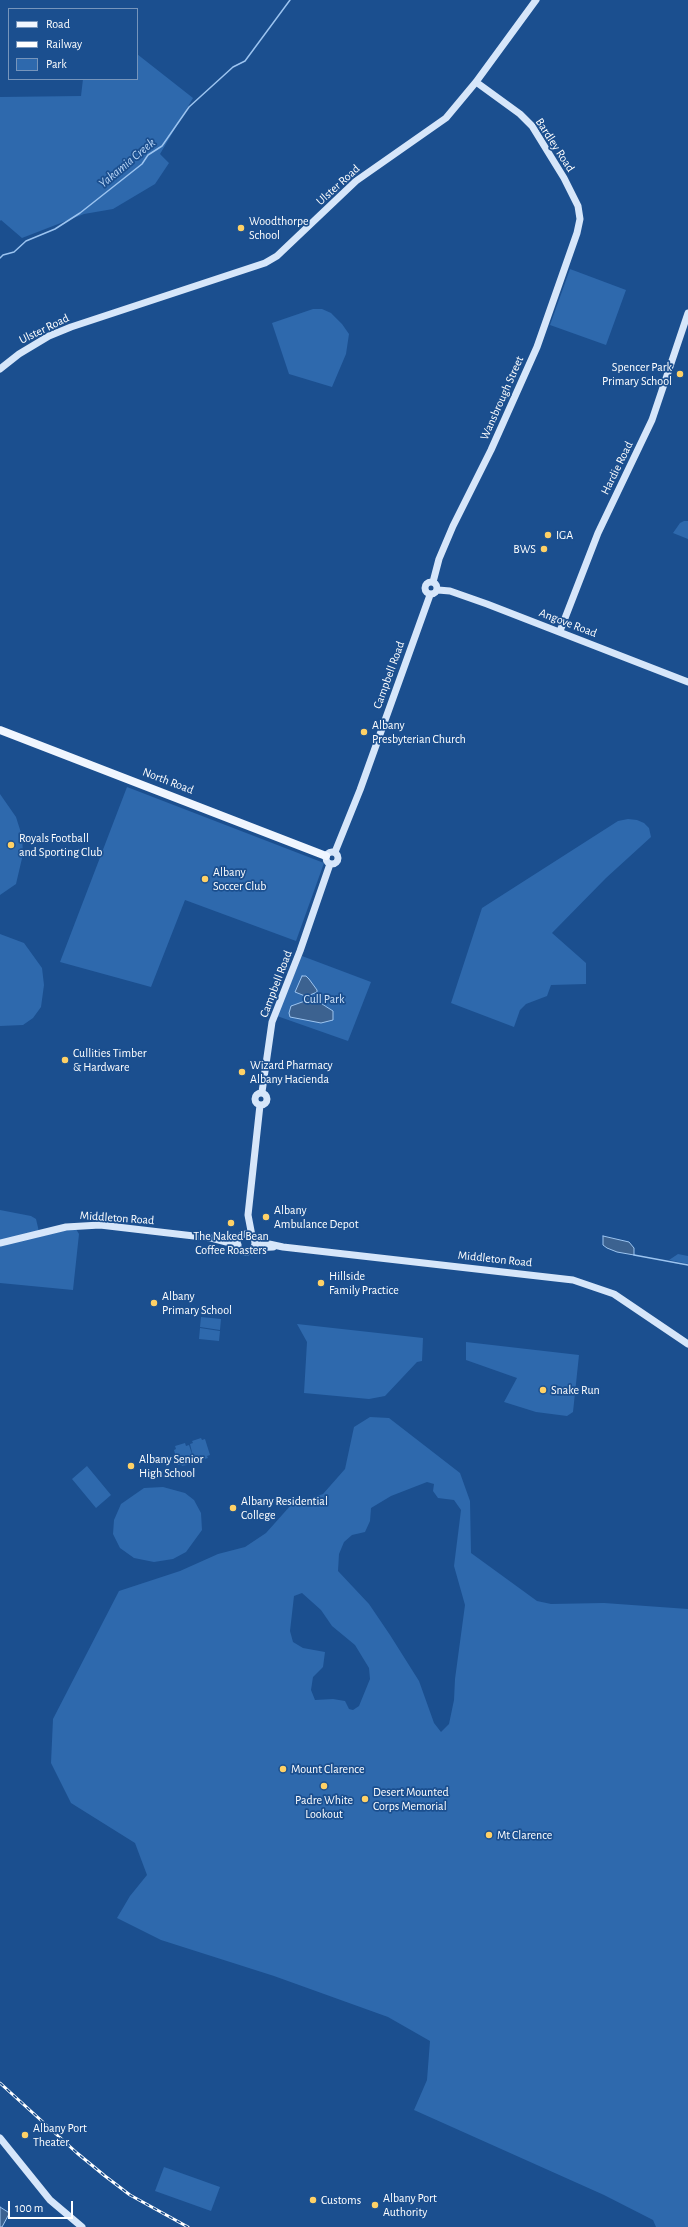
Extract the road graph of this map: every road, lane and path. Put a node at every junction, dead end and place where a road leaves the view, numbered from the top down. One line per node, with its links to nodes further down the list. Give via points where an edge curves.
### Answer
1 (536, 0): 2 (main road, Ulster Road)
2 (476, 82): 3 (main road, Bardley Road, via 520,114 532,126 564,178 578,206); 5 (main road, Ulster Road, via 446,118 356,181 277,256 265,263 71,327 49,336)
3 (580, 219): 6 (main road, Wansbrough Street, via 536,347 494,443 453,526)
4 (688, 313): 9 (main road, Hardie Road, via 652,420 598,533)
5 (0, 369)
6 (433, 582): 7 (main road); 8 (main road, via 426,585 425,591)
7 (438, 590): 8 (main road); 9 (main road, Angove Road, via 464,596)
8 (430, 595): 12 (main road, Campbell Road)
9 (560, 631): 10 (main road, Angove Road)
10 (688, 682)
11 (0, 730): 13 (main road, North Road)
12 (335, 852): 13 (main road, via 331,852); 13 (main road, via 338,856 335,864)
13 (328, 860): 14 (main road, Campbell Road, via 300,952 272,1022 262,1092 268,1100 260,1105)
14 (248, 1215): 15 (main road); 16 (main road)
15 (253, 1238): 16 (main road, Middleton Road); 18 (main road, Middleton Road); 19 (main road)
16 (240, 1239): 17 (main road, Middleton Road, via 83,1226 66,1227); 19 (main road, Middleton Road, via 243,1251)
17 (0, 1243)
18 (283, 1247): 19 (main road, Middleton Road); 20 (main road, Middleton Road, via 573,1280 614,1294)
19 (253, 1248)
20 (688, 1344)
21 (0, 2138): 22 (main road, via 50,2200)
22 (82, 2227)

